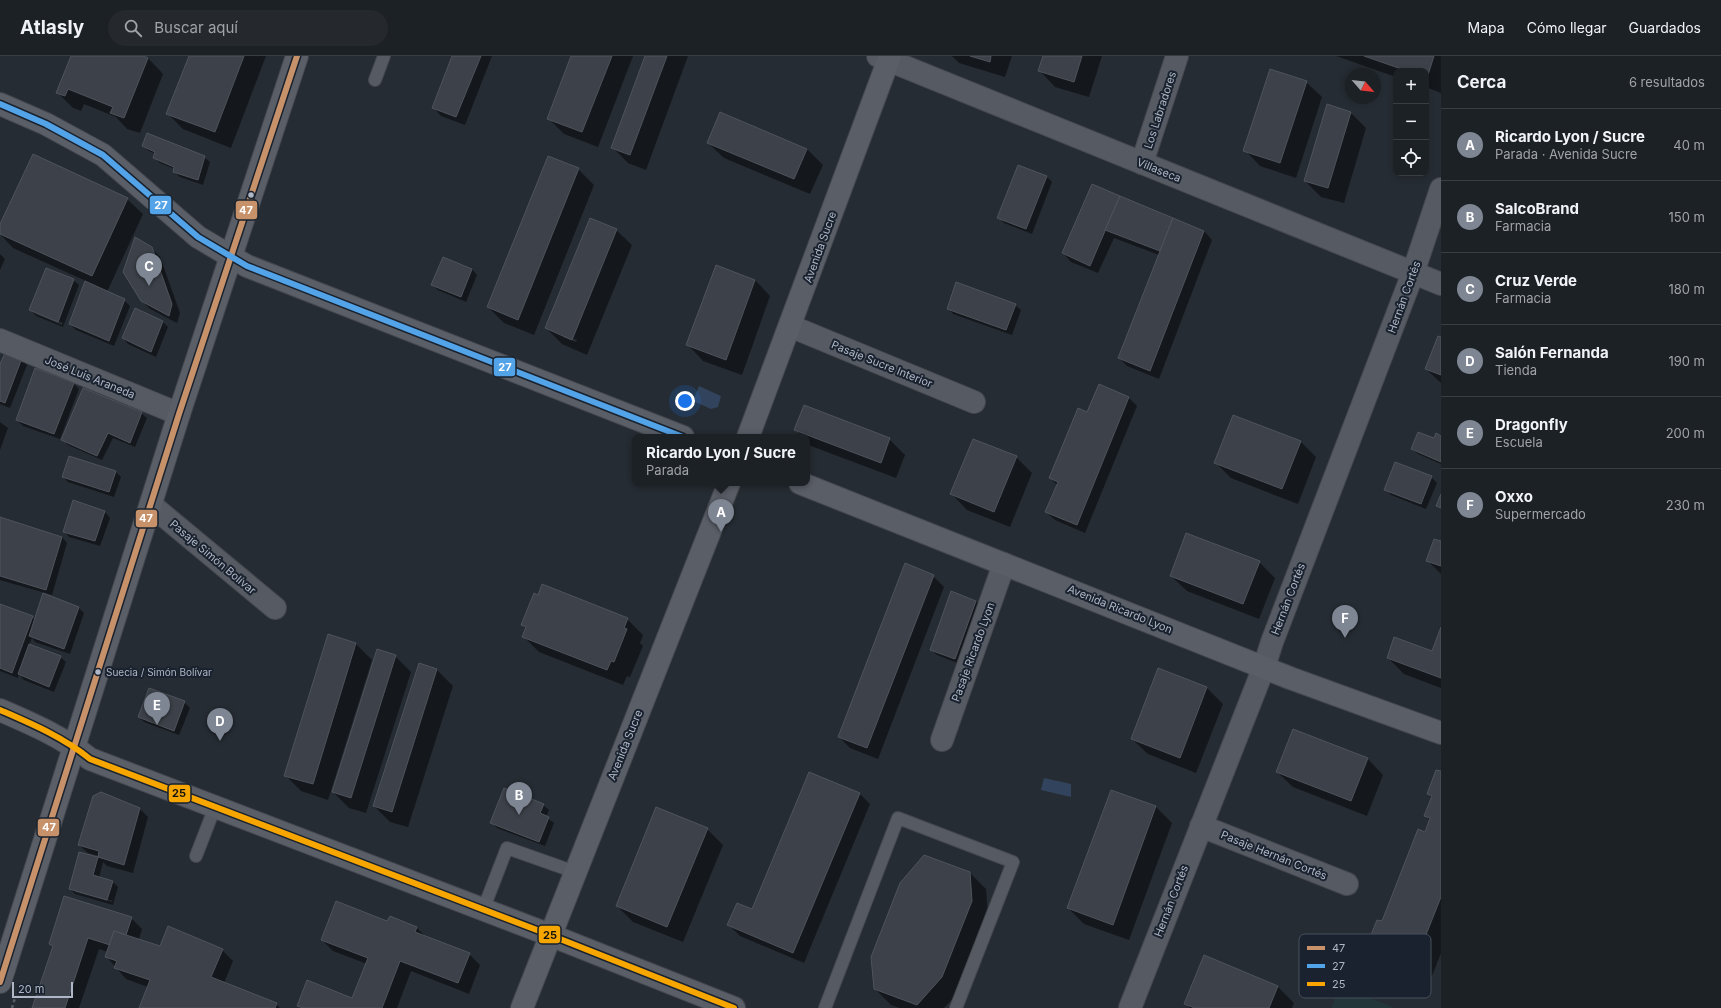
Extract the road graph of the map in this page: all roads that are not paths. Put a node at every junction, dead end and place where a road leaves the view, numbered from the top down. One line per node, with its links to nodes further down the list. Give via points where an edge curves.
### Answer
1 (297, 56): 9 (street)
2 (384, 56): 5 (lane)
3 (1177, 56): 7 (street, Los Labradores)
4 (886, 57): 7 (street, Villaseca); 12 (street, Avenida Sucre)
5 (375, 80)
6 (0, 104): 9 (street, via 46,124 103,156 198,237)
7 (1142, 163): 10 (street, Villaseca)
8 (1441, 189): 10 (street, Hernán Cortés)
9 (231, 258): 15 (street); 16 (street)
10 (1413, 273): 11 (street, Villaseca); 23 (street, Hernán Cortés)
11 (1441, 284)
12 (790, 326): 14 (street, Pasaje Sucre Interior); 17 (street, Avenida Sucre)
13 (0, 340): 15 (street, José Luis Araneda)
14 (974, 402)
15 (179, 414): 20 (street)
16 (675, 434)
17 (749, 434)
18 (729, 486): 31 (street, Avenida Sucre)
19 (808, 486): 21 (street, Avenida Ricardo Lyon)
20 (151, 505): 22 (street, Pasaje Simón Bolívar); 27 (street)
21 (1004, 564): 23 (street, Avenida Ricardo Lyon); 26 (street, Pasaje Ricardo Lyon)
22 (275, 608)
23 (1264, 667): 25 (street, Avenida Ricardo Lyon); 29 (street, Hernán Cortés)
24 (0, 710): 27 (street)
25 (1441, 733)
26 (942, 740)
27 (74, 747): 28 (street, via 90,759); 35 (street)
28 (215, 807): 30 (lane); 33 (street)
29 (1201, 826): 32 (street, Pasaje Hernán Cortés); 40 (street, Hernán Cortés)
30 (196, 856)
31 (575, 872): 33 (lane, via 507,848); 34 (street, Avenida Sucre)
32 (1347, 884)
33 (483, 910): 34 (street)
34 (550, 935): 36 (street, Avenida Sucre); 37 (street)
35 (0, 982)
36 (522, 1008)
37 (734, 1008)
38 (825, 1008): 39 (lane, via 898,818 1013,862)
39 (956, 1008)
40 (1130, 1008)

